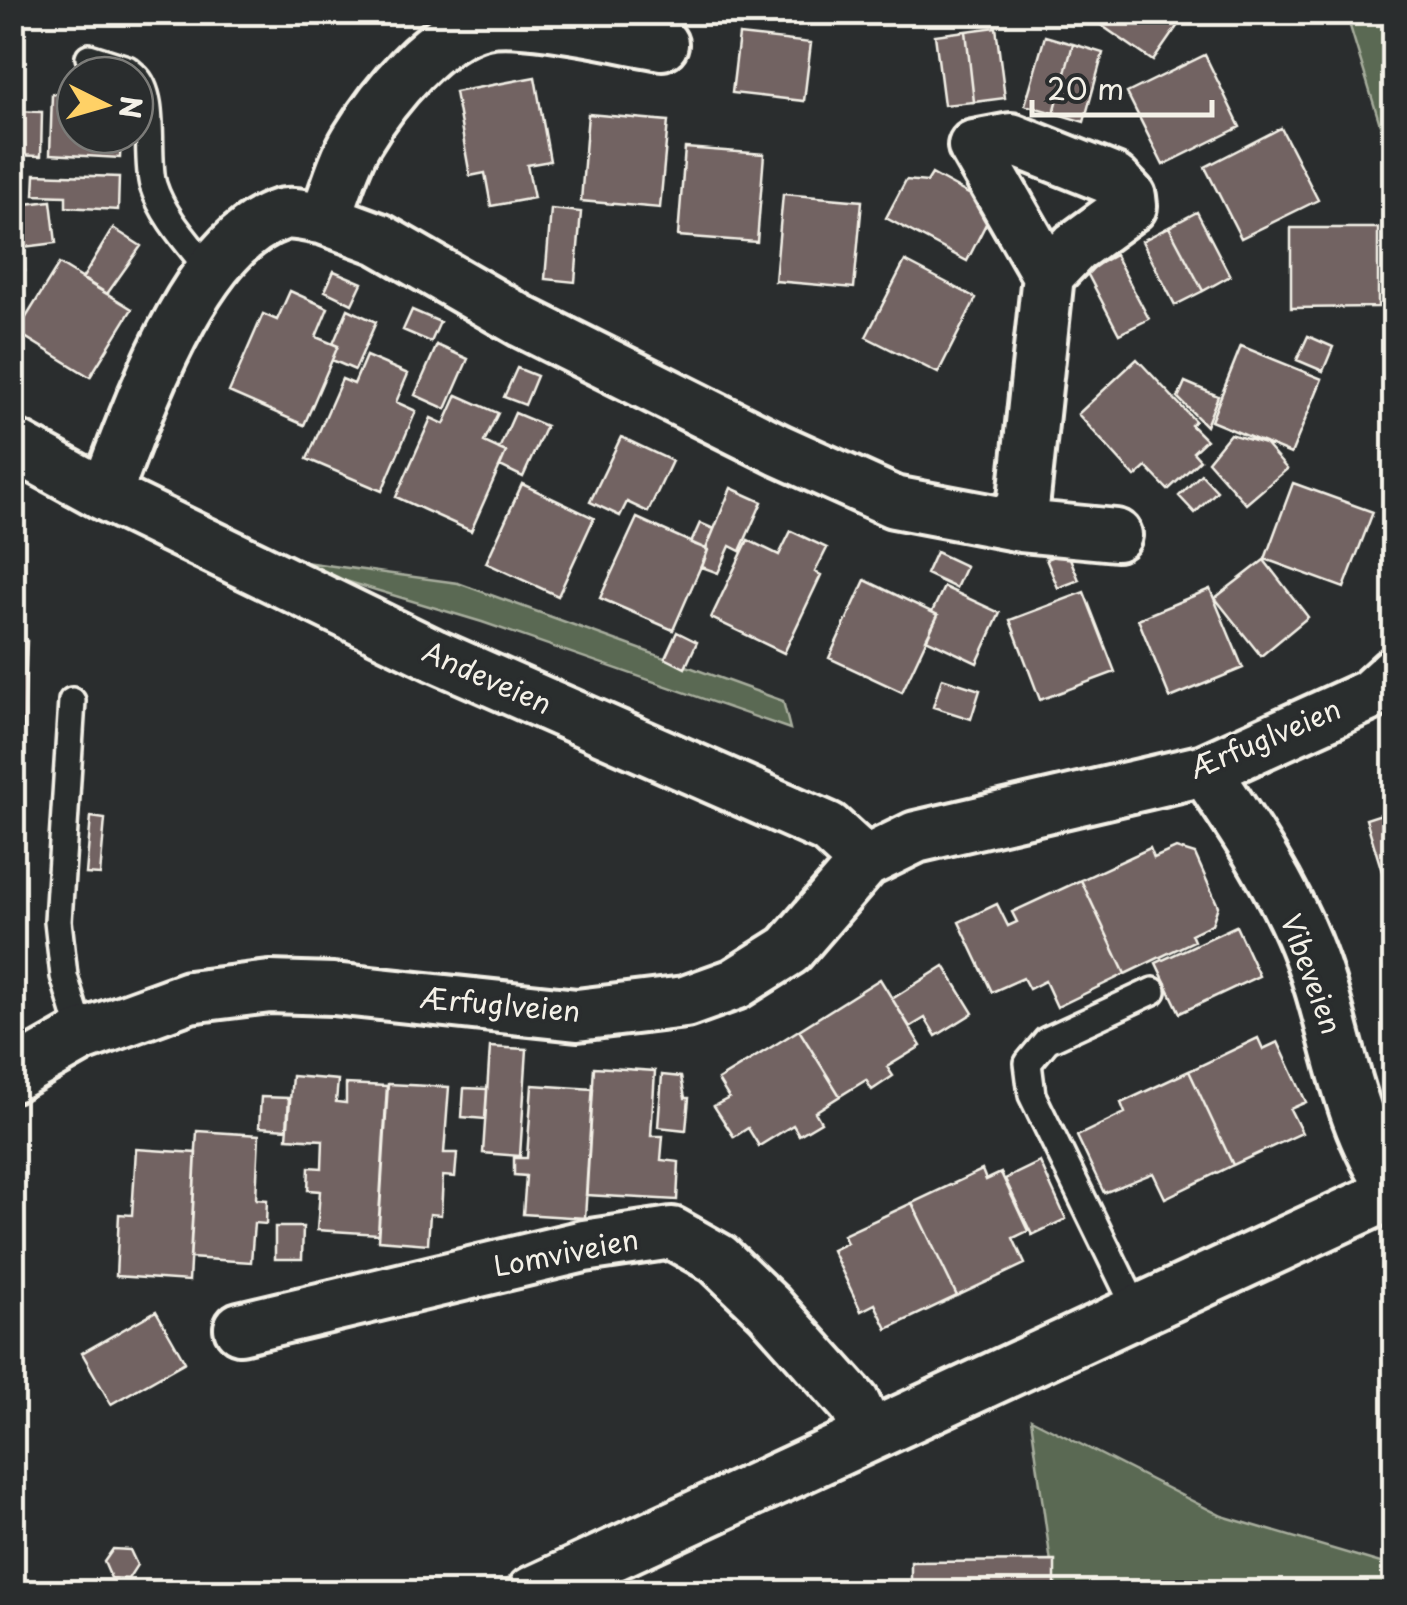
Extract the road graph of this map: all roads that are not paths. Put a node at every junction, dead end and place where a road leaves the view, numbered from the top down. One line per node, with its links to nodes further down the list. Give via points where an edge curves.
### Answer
1 (454, 21): 2 (street, via 534,23); 4 (street, via 355,142)
2 (662, 44)
3 (150, 155): 5 (lane, via 152,183 166,213)
4 (325, 219): 5 (street, via 284,213 249,230); 9 (street, via 379,238 523,322 894,502)
5 (210, 271): 8 (street, via 160,357)
6 (1048, 276): 9 (street)
7 (12, 444): 8 (street, Andeveien)
8 (105, 495): 14 (street, Andeveien, via 434,655 828,828)
9 (1021, 526): 10 (street)
10 (1116, 535)
11 (1394, 673): 13 (street, Ærfuglveien, via 1370,695)
12 (72, 701): 16 (lane, via 58,921 64,976)
13 (1205, 770): 14 (street, Ærfuglveien, via 916,837); 18 (street, Vibeveien, via 1265,860 1306,944 1362,1130)
14 (864, 862): 16 (street, Ærfuglveien, via 789,950 735,984 685,1002 577,1015 270,987 189,997)
15 (1153, 991): 19 (lane, via 1046,1040 1028,1063 1032,1095)
16 (82, 1036): 17 (street, Ærfuglveien)
17 (12, 1076)
18 (1394, 1187): 19 (street)
19 (1137, 1311): 21 (street)
20 (240, 1328): 21 (street, Lomviveien, via 584,1246 672,1233 718,1260 769,1308 854,1403)
21 (869, 1435): 22 (street)
22 (533, 1592)

